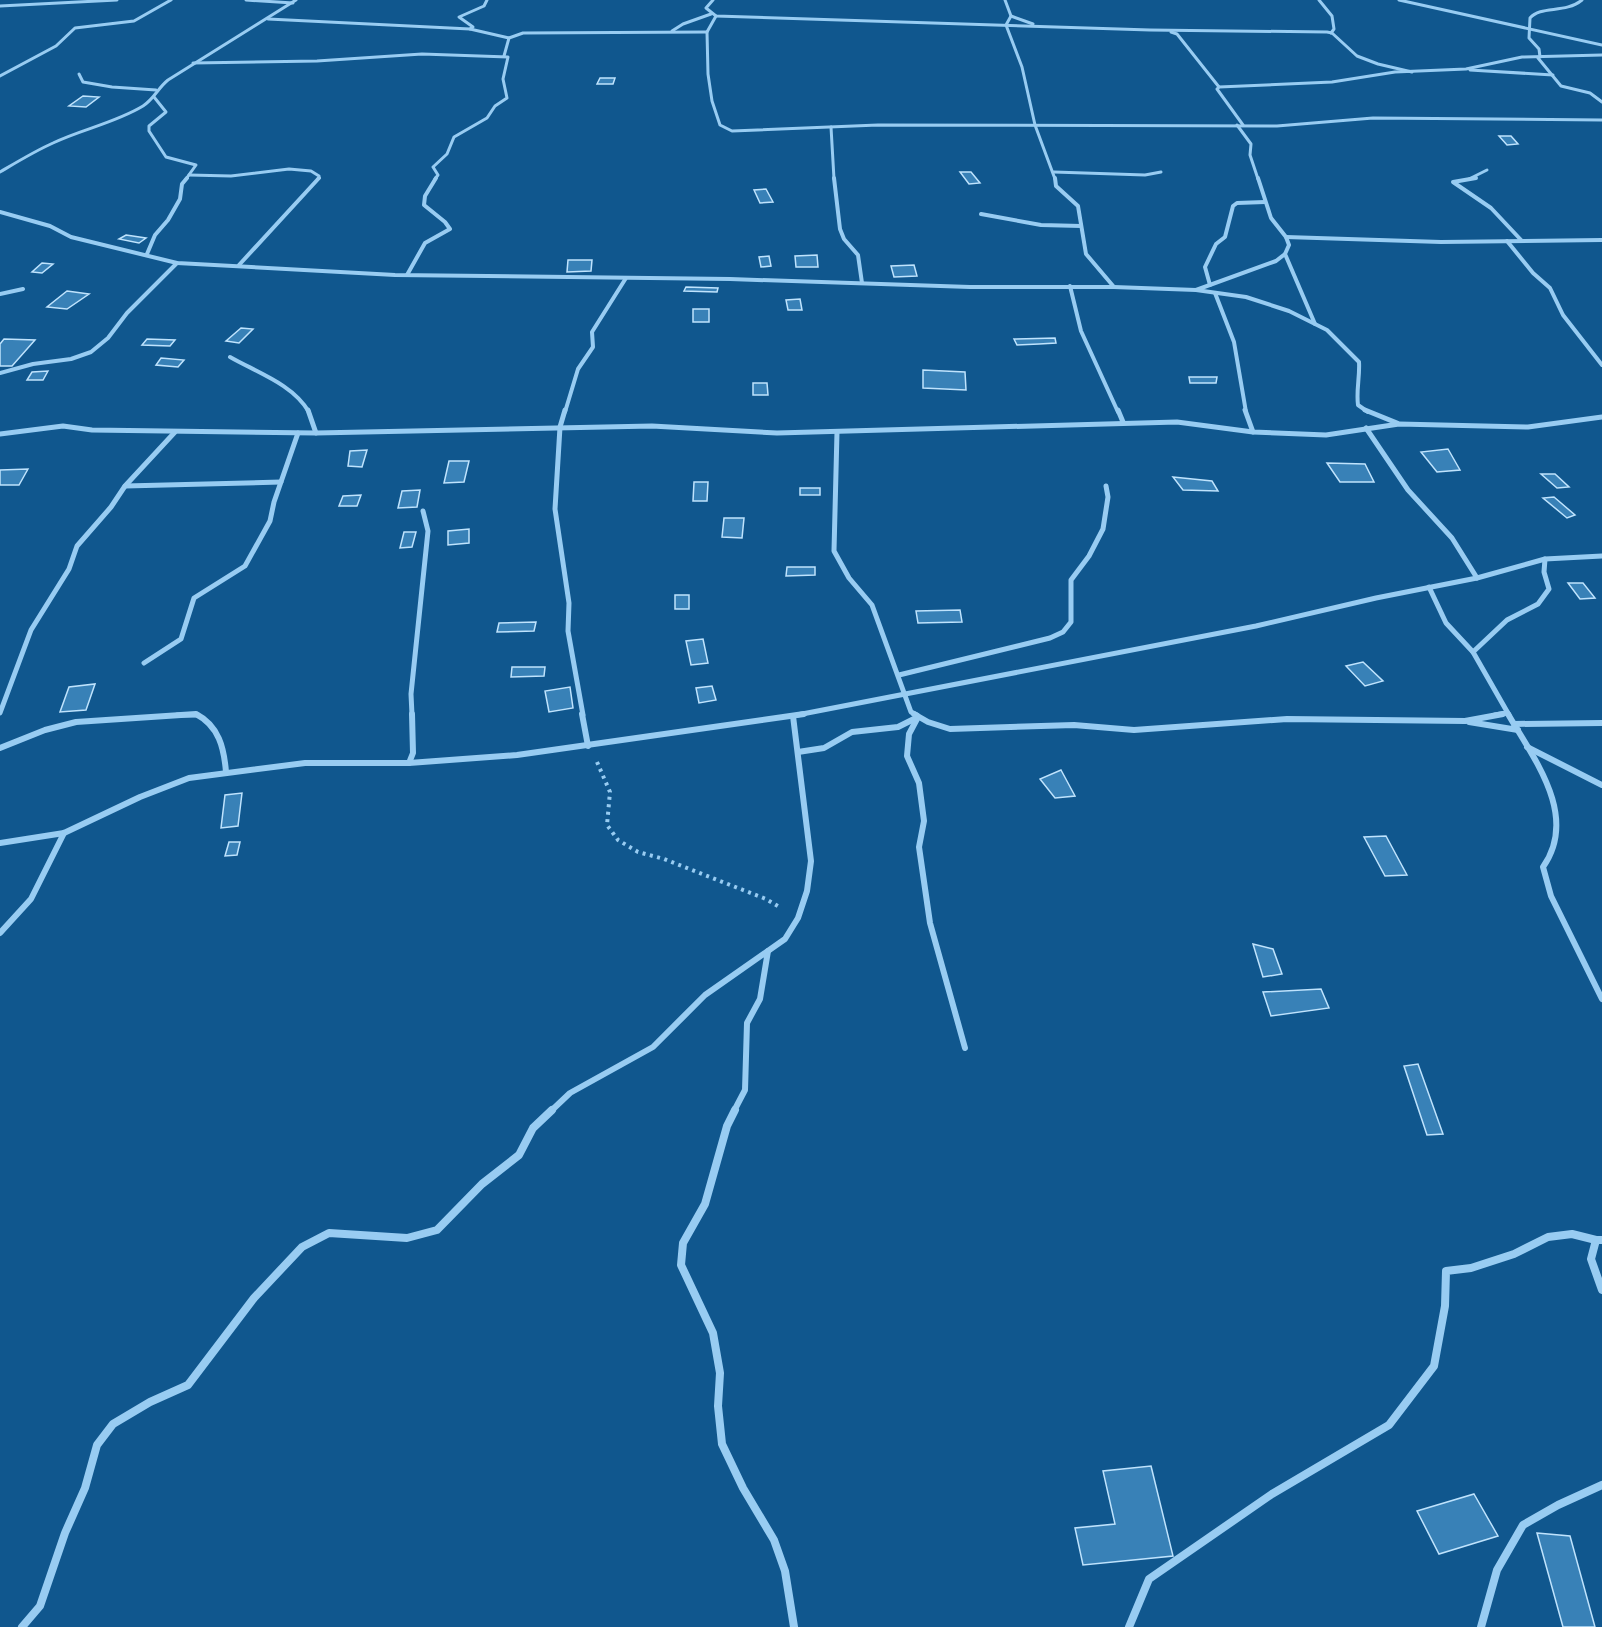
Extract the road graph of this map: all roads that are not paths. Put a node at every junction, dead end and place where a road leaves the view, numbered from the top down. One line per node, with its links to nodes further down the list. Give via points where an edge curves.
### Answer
1 (117, 0): 11 (street)
2 (171, 0): 36 (street, via 134,21 75,28 56,46)
3 (246, 0): 10 (street)
4 (487, 0): 18 (street, via 484,6 459,17 473,27)
5 (713, 0): 12 (street, via 706,8)
6 (1005, 0): 14 (street)
7 (1319, 0): 24 (street, via 1332,16)
8 (1399, 0): 19 (street)
9 (1582, 0): 19 (street, via 1574,7 1532,14)
10 (296, 1): 15 (street)
11 (0, 6)
12 (711, 14): 13 (street); 22 (street)
13 (716, 16): 16 (street); 23 (street)
14 (1011, 16): 16 (street); 17 (street)
15 (267, 19): 18 (street); 31 (street)
16 (1006, 26): 17 (street); 42 (street, via 1023,67)
17 (1044, 27): 20 (street)
18 (470, 29): 26 (street)
19 (1528, 29): 27 (street); 30 (street, via 1531,41 1539,49)
20 (1159, 30): 21 (street); 25 (street)
21 (1180, 30): 24 (street); 25 (street)
22 (671, 32): 23 (street); 26 (street, via 523,33)
23 (707, 32): 43 (street, via 712,101 720,125 744,132)
24 (1331, 33): 33 (street, via 1357,56)
25 (1177, 34): 37 (street)
26 (509, 38): 29 (street)
27 (1602, 45)
28 (1602, 55): 30 (street)
29 (504, 56): 31 (street, via 413,54 321,61); 62 (street, via 509,59 503,79 507,98 487,118 454,137 447,154 434,167 438,174 424,196 429,212 450,228 425,243)
30 (1539, 58): 32 (street, via 1522,57); 35 (street)
31 (193, 63): 38 (street)
32 (1459, 69): 33 (street); 35 (street)
33 (1412, 72): 37 (street, via 1332,82)
34 (79, 74): 38 (street, via 83,82 102,86)
35 (1553, 75): 40 (street, via 1566,88 1590,93)
36 (0, 76)
37 (1219, 87): 44 (street, via 1220,95)
38 (156, 90): 39 (street)
39 (154, 97): 46 (street, via 102,125 54,142); 49 (street, via 166,112 149,126 149,131 166,157 196,165)
40 (1602, 102)
41 (1602, 120): 44 (street, via 1373,118)
42 (1035, 125): 43 (street); 44 (street); 47 (street)
43 (831, 127): 64 (street, via 841,232 859,256)
44 (1243, 127): 50 (street)
45 (1487, 170): 56 (street, via 1475,178 1453,182 1496,214)
46 (0, 172)
47 (1054, 172): 48 (street); 53 (street, via 1056,186 1078,206)
48 (1161, 172)
49 (189, 175): 59 (street, via 182,184 180,199 155,235); 61 (street, via 233,176 270,170 310,171 319,176)
50 (1265, 202): 54 (street, via 1271,218); 65 (street, via 1233,206 1225,237 1216,244 1205,267)
51 (0, 212): 59 (street, via 50,226 70,237)
52 (981, 214): 53 (street, via 1041,225)
53 (1081, 226): 67 (street, via 1086,254)
54 (1286, 237): 57 (street); 58 (street, via 1289,245)
55 (1602, 240): 56 (street)
56 (1522, 241): 57 (street)
57 (1507, 242): 74 (street, via 1550,288 1563,315)
58 (1285, 254): 65 (street, via 1276,261); 72 (street)
59 (147, 255): 60 (street)
60 (177, 263): 61 (street); 75 (street, via 91,352)
61 (239, 265): 62 (street)
62 (407, 275): 63 (street)
63 (626, 278): 64 (street); 79 (street, via 592,332 593,347 578,369)
64 (862, 283): 66 (street)
65 (1210, 285): 69 (street)
66 (1070, 286): 67 (street); 77 (street, via 1082,331)
67 (1114, 287): 69 (street)
68 (23, 289): 71 (street)
69 (1196, 290): 70 (street)
70 (1215, 293): 72 (street, via 1246,297); 83 (street, via 1234,342 1245,410)
71 (0, 294)
72 (1315, 324): 78 (street, via 1327,330 1359,362 1358,405)
73 (230, 357): 85 (street, via 262,372 293,394 310,412)
74 (1602, 364)
75 (0, 373)
76 (1602, 417): 78 (street, via 1528,427)
77 (1124, 422): 82 (street); 83 (street, via 1177,422)
78 (1399, 424): 80 (street)
79 (560, 427): 82 (street); 85 (street); 106 (street, via 555,509 568,631)
80 (1366, 428): 83 (street, via 1326,435); 93 (street, via 1408,490 1452,538)
81 (175, 432): 84 (street); 86 (street, via 63,426); 88 (street)
82 (837, 432): 97 (street, via 834,551 849,578 872,605)
83 (1253, 432)
84 (298, 433): 85 (street); 87 (street)
85 (315, 433)
86 (0, 434)
87 (281, 482): 88 (street); 96 (street, via 270,521 245,566 194,598 181,639)
88 (125, 486): 99 (street, via 77,546 69,569 31,630)
89 (1106, 486): 97 (street, via 1103,529 1071,580 1071,622 1063,632)
90 (423, 511): 110 (street, via 428,531 411,694)
91 (1602, 556): 92 (street)
92 (1545, 559): 93 (street); 95 (street, via 1549,589 1543,602 1512,616)
93 (1477, 578): 94 (street)
94 (1430, 587): 95 (street, via 1446,623); 98 (street)
95 (1473, 652): 100 (street)
96 (144, 663)
97 (899, 675): 98 (street)
98 (905, 696): 101 (street); 102 (street, via 911,712)
99 (0, 713)
100 (1508, 713): 103 (street); 105 (street)
101 (793, 716): 106 (street); 109 (street)
102 (918, 717): 103 (street, via 950,729 1074,725 1134,730 1287,719); 109 (street, via 898,727 852,732 824,748); 118 (street, via 909,734 907,756 919,783 924,821 919,847 930,923)
103 (1465, 721): 105 (street)
104 (1602, 723): 105 (street)
105 (1516, 727): 107 (street)
106 (588, 746): 110 (street)
107 (1527, 747): 112 (street); 117 (street, via 1557,811 1557,835 1543,867 1551,897)
108 (0, 748): 111 (street, via 76,722 196,714 203,717 223,743)
109 (798, 752): 116 (street, via 811,861 807,891 798,918 785,939)
110 (410, 764): 111 (street, via 305,763)
111 (226, 772): 113 (street, via 189,778)
112 (1602, 785)
113 (64, 832): 114 (street); 115 (street, via 31,900)
114 (0, 843)
115 (0, 933)
116 (768, 951): 122 (street, via 705,995 653,1047 570,1093 533,1128 519,1155 482,1184 437,1230 407,1238 329,1233 302,1246 254,1298 188,1385 113,1424 97,1445 85,1488 64,1533 40,1606); 123 (street, via 760,999 747,1023 745,1090 727,1126 705,1204 683,1243 681,1265 713,1333 720,1373 722,1444 774,1540 785,1571)
117 (1602, 999)
118 (965, 1048)
119 (1599, 1240): 120 (street, via 1591,1250 1590,1262); 124 (street, via 1572,1234 1548,1238 1471,1269 1446,1271 1445,1306 1434,1366 1389,1425 1272,1494 1149,1579)
120 (1602, 1290)
121 (1602, 1485): 125 (street, via 1523,1525 1497,1570)
122 (22, 1627)
123 (794, 1627)
124 (1129, 1627)
125 (1481, 1627)

